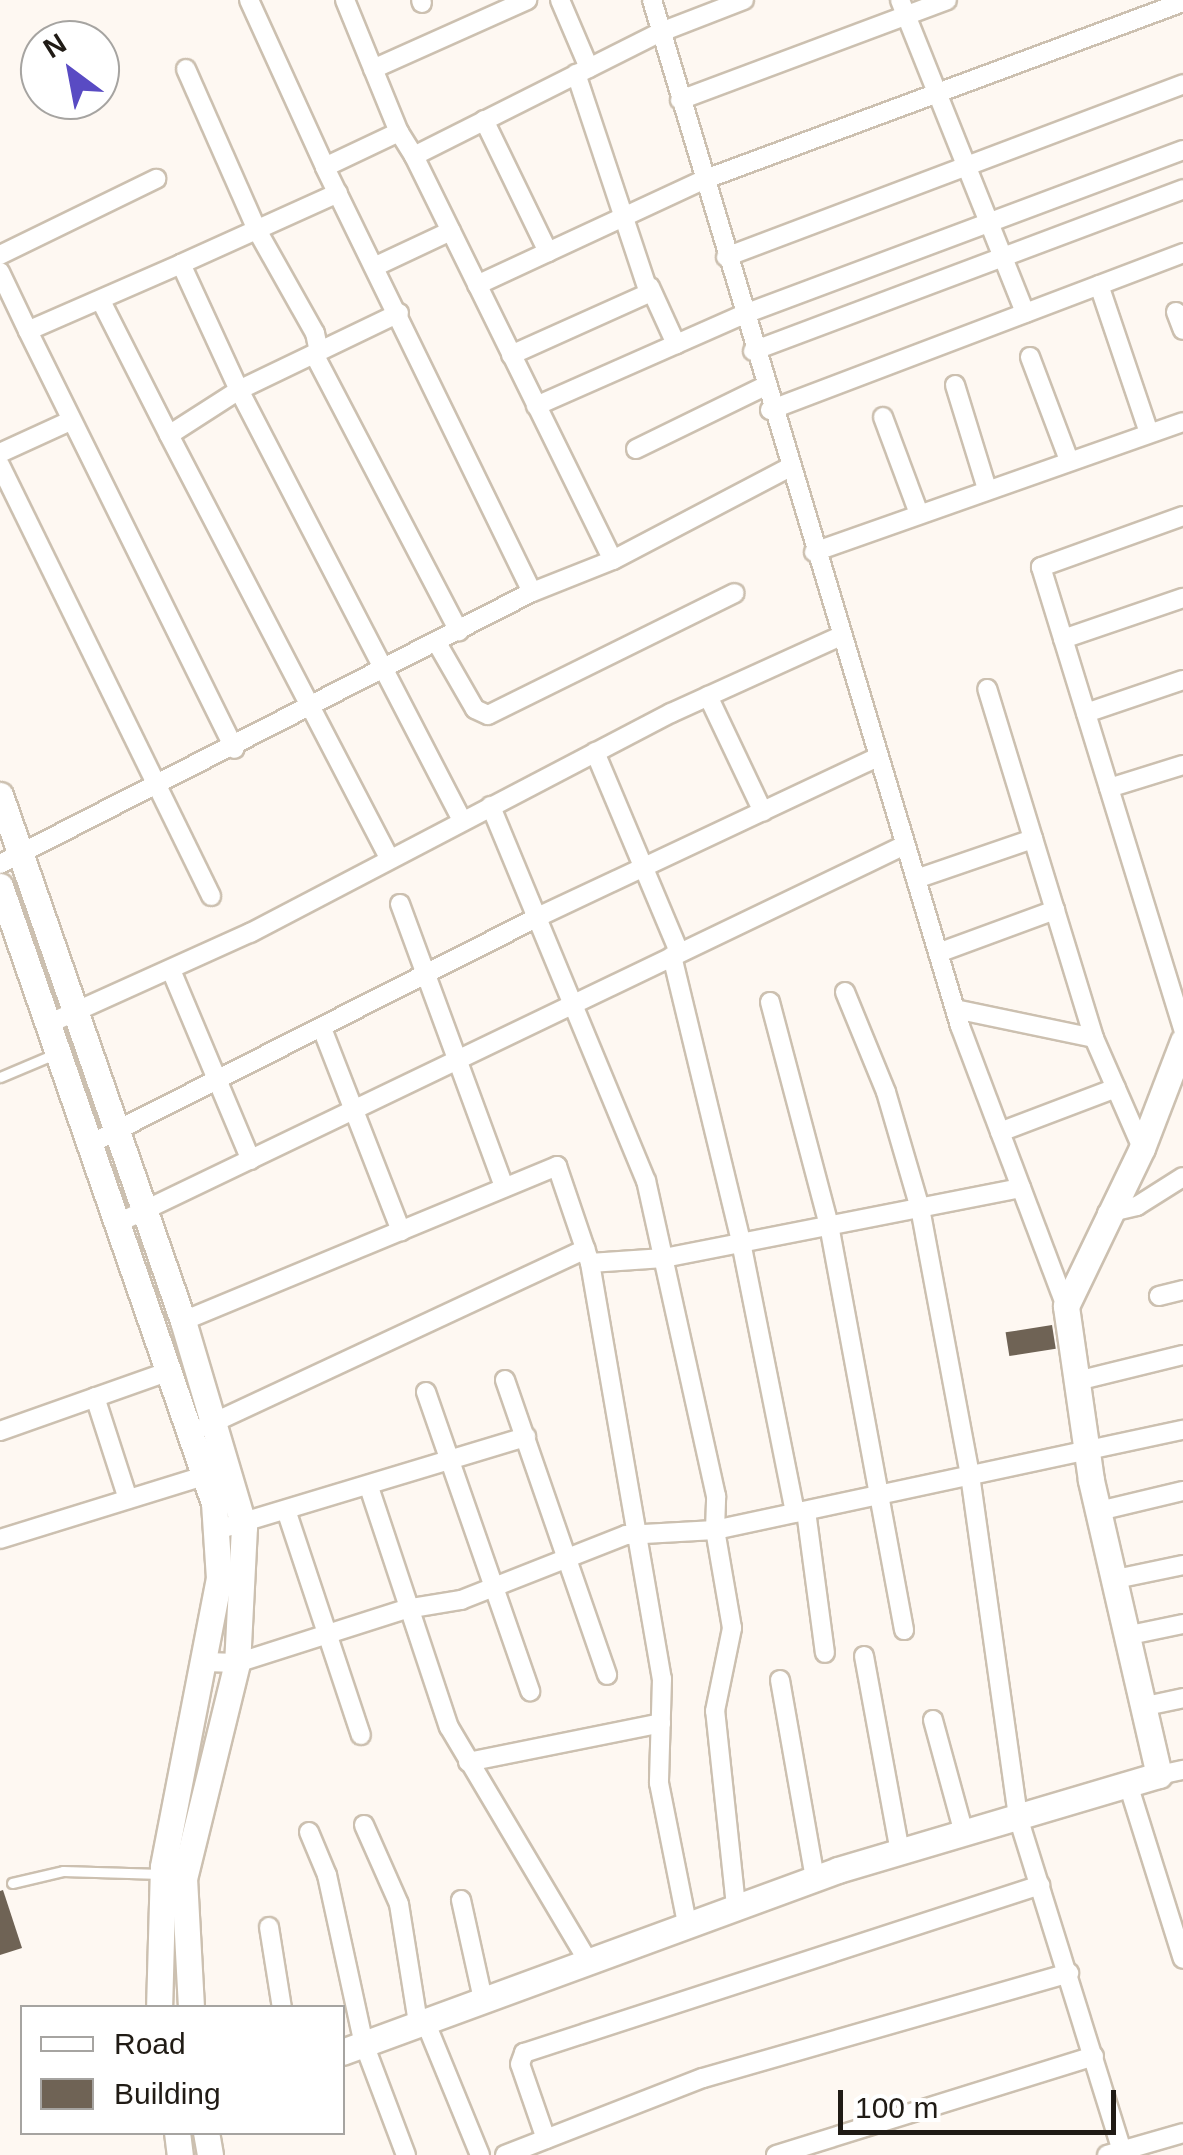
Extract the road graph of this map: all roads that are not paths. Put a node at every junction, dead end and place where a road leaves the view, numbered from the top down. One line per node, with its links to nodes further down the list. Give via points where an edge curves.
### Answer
1 (250, 0): 22 (street)
2 (344, 0): 12 (street)
3 (528, 0): 12 (street)
4 (560, 0): 13 (street)
5 (652, 0): 10 (street)
6 (744, 0): 10 (street)
7 (947, 0): 9 (street)
8 (1183, 2): 15 (street)
9 (903, 7): 15 (street); 16 (street)
10 (661, 32): 13 (street); 16 (street)
11 (186, 69): 30 (street)
12 (373, 69): 18 (street)
13 (583, 71): 17 (street); 27 (street)
14 (1183, 84): 21 (street)
15 (939, 93): 21 (street); 24 (street)
16 (680, 100): 24 (street)
17 (484, 120): 20 (street); 31 (street)
18 (399, 132): 20 (street); 22 (street)
19 (1183, 150): 28 (street)
20 (414, 156): 29 (street)
21 (968, 165): 28 (street); 35 (street)
22 (325, 167): 26 (street)
23 (156, 179): 33 (street)
24 (704, 180): 27 (street); 35 (street)
25 (1183, 190): 34 (street)
26 (338, 194): 30 (street); 37 (street)
27 (622, 218): 31 (street); 41 (street)
28 (992, 222): 34 (street); 46 (street)
29 (450, 231): 37 (street); 39 (street)
30 (258, 232): 36 (street); 51 (street, via 316,333)
31 (548, 252): 39 (street)
32 (1183, 253): 40 (street)
33 (0, 255)
34 (1005, 256): 45 (street); 50 (street)
35 (726, 257): 46 (street)
36 (181, 264): 42 (street); 56 (street)
37 (374, 266): 44 (street)
38 (0, 272): 48 (street)
39 (477, 285): 52 (street)
40 (1099, 285): 45 (street); 62 (street)
41 (650, 288): 49 (street); 52 (street, via 644,297)
42 (102, 301): 48 (street); 63 (street)
43 (1176, 312): 47 (street)
44 (399, 313): 51 (street); 74 (street)
45 (1025, 313): 58 (street)
46 (742, 315): 49 (street); 50 (street)
47 (1183, 330)
48 (28, 331): 60 (street)
49 (676, 344): 57 (street)
50 (753, 351): 55 (street)
51 (316, 353): 56 (street); 77 (street)
52 (511, 355): 57 (street)
53 (1030, 357): 66 (street)
54 (956, 385): 69 (street)
55 (763, 387): 58 (street); 64 (street)
56 (239, 390): 63 (street); 81 (street)
57 (536, 406): 73 (street)
58 (770, 410): 68 (street)
59 (882, 417): 70 (street)
60 (70, 421): 65 (street); 87 (street)
61 (1183, 422): 62 (street)
62 (1149, 433): 66 (street)
63 (169, 435): 85 (street)
64 (636, 448)
65 (0, 453)
66 (1068, 460): 69 (street)
67 (0, 464): 91 (street)
68 (788, 468): 72 (street); 73 (street)
69 (987, 489): 70 (street)
70 (919, 514): 72 (street)
71 (1183, 516): 79 (street, via 1042,568)
72 (814, 552): 78 (street)
73 (613, 560): 74 (street)
74 (532, 592): 77 (street)
75 (735, 593): 80 (street, via 488,715 475,709)
76 (1183, 598): 79 (street)
77 (459, 631): 80 (street)
78 (840, 636): 84 (street); 89 (street)
79 (1064, 639): 86 (street)
80 (437, 642): 81 (street)
81 (383, 671): 85 (street); 96 (street)
82 (1183, 680): 86 (street)
83 (987, 689): 97 (street)
84 (708, 696): 88 (street); 95 (street)
85 (312, 709): 87 (street); 99 (street)
86 (1086, 713): 92 (street)
87 (235, 749): 91 (street)
88 (595, 752): 94 (street); 101 (street)
89 (878, 757): 95 (street); 98 (street)
90 (1183, 765): 92 (street)
91 (160, 787): 100 (street); 104 (street)
92 (1109, 788): 119 (street)
93 (0, 795): 100 (main road)
94 (491, 806): 96 (street); 107 (street)
95 (763, 812): 101 (street)
96 (462, 821): 99 (street)
97 (1033, 839): 102 (street); 106 (street)
98 (906, 846): 102 (street); 108 (street)
99 (390, 859): 110 (street)
100 (12, 860): 116 (main road)
101 (645, 867): 107 (street); 108 (street)
102 (916, 879): 109 (street)
103 (0, 886): 117 (main road)
104 (211, 896)
105 (400, 904): 111 (street)
106 (1055, 910): 109 (street); 120 (street)
107 (542, 916): 111 (street); 113 (street)
108 (676, 954): 113 (street); 142 (street)
109 (938, 954): 115 (street)
110 (171, 970): 116 (street); 125 (street)
111 (425, 977): 118 (street); 123 (street)
112 (845, 992): 136 (street, via 886,1092)
113 (574, 1002): 123 (street); 144 (street, via 646,1181)
114 (770, 1002): 140 (street)
115 (955, 1009): 120 (street); 128 (street)
116 (77, 1013): 117 (street); 129 (main road)
117 (48, 1024): 122 (main road)
118 (323, 1030): 125 (street); 127 (street)
119 (1183, 1030)
120 (1094, 1038): 126 (street)
121 (1183, 1041): 131 (main road)
122 (58, 1053): 124 (lane); 130 (main road)
123 (455, 1060): 127 (street); 134 (street)
124 (0, 1077)
125 (218, 1080): 129 (street); 132 (street)
126 (1116, 1088): 128 (street); 131 (street)
127 (350, 1110): 132 (street); 141 (street)
128 (1000, 1132): 135 (street)
129 (120, 1133): 130 (street); 137 (main road)
130 (90, 1144): 139 (main road)
131 (1142, 1148): 138 (main road)
132 (251, 1160): 137 (street)
133 (1183, 1178): 138 (street, via 1137,1206)
134 (504, 1188): 141 (street); 143 (street, via 557,1166)
135 (1022, 1188): 136 (street); 149 (street)
136 (920, 1208): 140 (street); 164 (street)
137 (146, 1211): 139 (street); 146 (main road)
138 (1106, 1213): 149 (main road)
139 (118, 1223): 148 (main road)
140 (829, 1225): 142 (street); 167 (street)
141 (400, 1231): 150 (street)
142 (741, 1242): 144 (street); 170 (street)
143 (587, 1256): 144 (street); 157 (street); 175 (street)
144 (664, 1258): 174 (street, via 716,1496)
145 (1183, 1290): 147 (street)
146 (174, 1295): 148 (main road); 150 (main road)
147 (1159, 1296)
148 (146, 1306): 152 (main road)
149 (1066, 1306): 154 (main road)
150 (183, 1321): 157 (main road)
151 (1183, 1355): 154 (street)
152 (167, 1372): 156 (street); 157 (main road)
153 (505, 1380): 160 (street)
154 (1077, 1381): 161 (main road)
155 (426, 1392): 162 (street)
156 (95, 1397): 159 (street); 168 (street)
157 (201, 1428): 163 (main road); 172 (main road)
158 (1183, 1430): 161 (street)
159 (0, 1431)
160 (526, 1437): 162 (street); 177 (street)
161 (1087, 1450): 164 (street); 169 (main road)
162 (448, 1461): 165 (street); 180 (street)
163 (203, 1476): 168 (street); 173 (main road)
164 (970, 1476): 167 (street); 201 (street)
165 (368, 1487): 171 (street); 181 (street)
166 (1183, 1490): 169 (street)
167 (883, 1494): 170 (street); 183 (street)
168 (128, 1499): 176 (street)
169 (1099, 1510): 179 (main road)
170 (800, 1512): 174 (street); 186 (street)
171 (287, 1513): 172 (street); 185 (street)
172 (244, 1527): 173 (street); 189 (main road)
173 (217, 1530): 188 (main road)
174 (715, 1530): 175 (street); 211 (street, via 732,1628 715,1711)
175 (636, 1534): 177 (street); 196 (street, via 662,1679)
176 (0, 1539)
177 (569, 1557): 180 (street); 190 (street)
178 (1183, 1566): 179 (street)
179 (1116, 1579): 184 (main road)
180 (493, 1587): 181 (street); 192 (street)
181 (406, 1609): 185 (street); 198 (street)
182 (1183, 1624): 184 (street)
183 (904, 1630)
184 (1130, 1634): 194 (main road)
185 (328, 1638): 189 (street); 197 (street)
186 (825, 1653)
187 (864, 1656): 205 (street)
188 (206, 1662): 189 (street); 206 (main road)
189 (236, 1662): 206 (main road)
190 (607, 1675)
191 (780, 1680): 207 (street)
192 (530, 1691)
193 (1183, 1698): 194 (street)
194 (1146, 1706): 199 (main road)
195 (933, 1720): 204 (street)
196 (661, 1723): 198 (street); 212 (street, via 660,1783)
197 (360, 1736)
198 (468, 1762): 215 (street)
199 (1171, 1773): 200 (main road)
200 (1128, 1784): 201 (main road); 214 (street)
201 (1018, 1817): 204 (main road); 209 (street)
202 (364, 1824): 221 (street, via 398,1904)
203 (309, 1832): 222 (street, via 327,1875)
204 (964, 1833): 205 (main road)
205 (900, 1852): 207 (main road)
206 (173, 1876): 208 (lane, via 64,1871); 218 (main road); 219 (main road)
207 (815, 1878): 211 (main road)
208 (12, 1883)
209 (1040, 1886): 216 (street); 225 (street, via 524,2053 520,2064)
210 (460, 1900): 217 (street)
211 (736, 1906): 212 (main road)
212 (686, 1922): 215 (main road)
213 (269, 1927): 220 (street)
214 (1183, 1959)
215 (587, 1960): 217 (main road)
216 (1069, 1973): 223 (street); 225 (street, via 702,2078)
217 (483, 1998): 221 (main road)
218 (159, 2005)
219 (191, 2005)
220 (282, 2005)
221 (422, 2022): 222 (main road); 229 (street)
222 (353, 2048): 228 (street)
223 (1094, 2056): 227 (street); 231 (street)
224 (1183, 2133): 226 (street)
225 (546, 2139): 230 (street)
226 (1148, 2149): 227 (street)
227 (1115, 2153)
228 (406, 2155)
229 (480, 2155)
230 (505, 2155)
231 (776, 2155)

